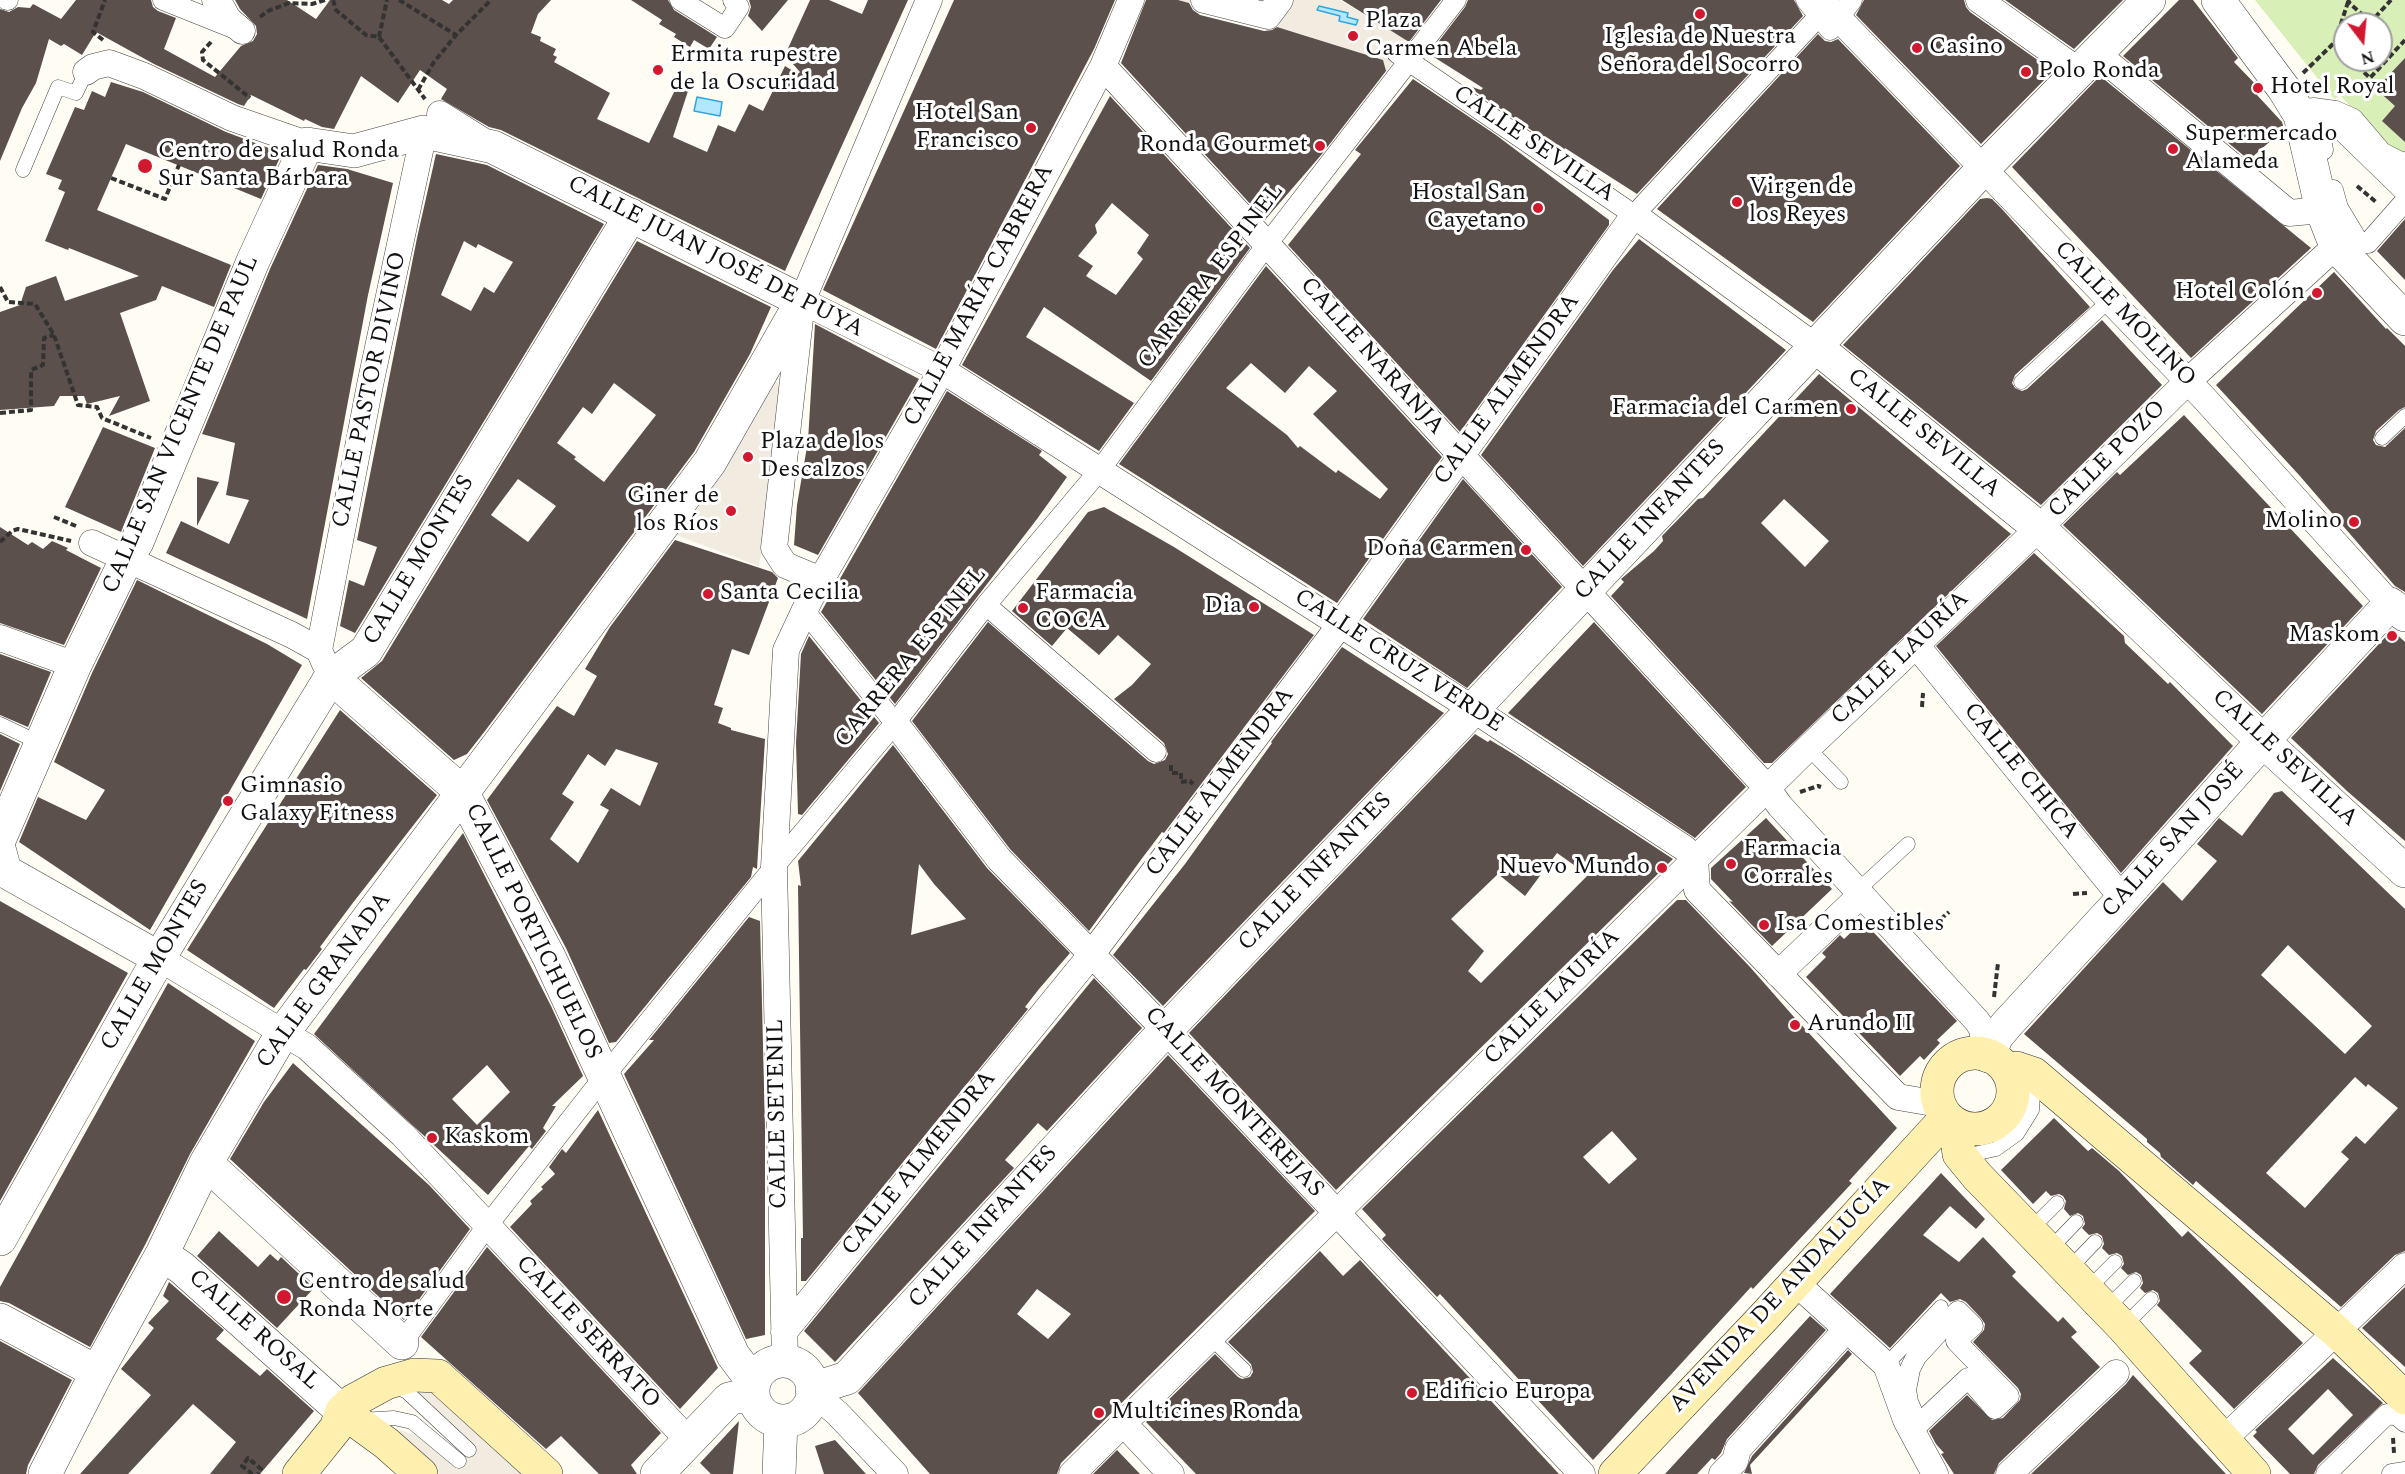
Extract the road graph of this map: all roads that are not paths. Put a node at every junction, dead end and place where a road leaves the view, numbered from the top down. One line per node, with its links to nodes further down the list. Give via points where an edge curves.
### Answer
1 (163, 0): 15 (street)
2 (214, 0): 15 (street)
3 (680, 0): 4 (street, via 725,28 739,7)
4 (733, 0)
5 (929, 0): 34 (street)
6 (1131, 0): 18 (street, CALLE MARÍA CABRERA)
7 (1204, 0): 8 (street, via 1268,16)
8 (1280, 0)
9 (1456, 0): 16 (street, CARRERA ESPINEL)
10 (1806, 0): 14 (street)
11 (1978, 0): 17 (street)
12 (2149, 0): 17 (street, CALLE INFANTES)
13 (2218, 0): 20 (street)
14 (1833, 9): 24 (street, CALLE MOLINO); 30 (street)
15 (242, 31)
16 (1404, 57): 30 (street, CALLE SEVILLA); 31 (street, CARRERA ESPINEL)
17 (2087, 62): 24 (street, CALLE INFANTES); 28 (street, via 2289,213)
18 (1104, 66): 31 (street, CALLE NARANJA); 38 (street, CALLE MARÍA CABRERA)
19 (86, 72): 22 (street, via 109,63 232,118); 25 (lane, via 76,93 58,87)
20 (2292, 102): 23 (street, via 2351,121 2380,155); 28 (street)
21 (432, 123): 22 (street, CALLE JUAN JOSÉ DE PUYA, via 354,151); 29 (street, CALLE JUAN JOSÉ DE PUYA, via 493,147); 56 (street, CALLE PASTOR DIVINO, via 370,385)
22 (307, 144): 47 (street, CALLE SAN VICENTE DE PAUL)
23 (2405, 165)
24 (1983, 169): 33 (street, CALLE MOLINO); 36 (street, CALLE INFANTES)
25 (23, 170)
26 (2405, 192): 27 (street, via 2336,125 2319,126 2338,208 2359,243 2368,243)
27 (2405, 201)
28 (2322, 210): 32 (street)
29 (631, 215): 34 (street, CALLE JUAN JOSÉ DE PUYA); 56 (street, CALLE MONTES, via 366,651)
30 (1634, 215): 36 (street, CALLE SEVILLA); 43 (street, CALLE ALMENDRA)
31 (1268, 243): 43 (street, CALLE NARANJA); 44 (street, CARRERA ESPINEL)
32 (2336, 246): 35 (street); 39 (street, CALLE POZO)
33 (2110, 300): 39 (street, CALLE MOLINO); 40 (lane)
34 (802, 301): 37 (street); 38 (street, CALLE JUAN JOSÉ DE PUYA)
35 (2405, 320)
36 (1816, 347): 45 (street, CALLE SEVILLA); 49 (street, CALLE INFANTES)
37 (779, 370): 48 (street, via 774,548 785,565); 67 (street, CALLE GRANADA)
38 (942, 370): 44 (street, CALLE JUAN JOSÉ DE PUYA); 48 (street, CALLE MARÍA CABRERA)
39 (2188, 381): 45 (street, CALLE POZO); 51 (street, CALLE MOLINO)
40 (2021, 382)
41 (2405, 416): 42 (lane)
42 (2382, 438)
43 (1461, 455): 49 (street, CALLE NARANJA); 53 (street, CALLE ALMENDRA)
44 (1099, 471): 50 (street, CARRERA ESPINEL); 53 (street, CALLE CRUZ VERDE)
45 (2039, 528): 55 (street, CALLE LAURÍA); 61 (street, CALLE SEVILLA)
46 (92, 543): 47 (street, CALLE PORTICHUELOS)
47 (127, 558): 56 (street, CALLE PORTICHUELOS); 57 (street, CALLE SAN VICENTE DE PAUL)
48 (821, 580): 52 (street, CALLE MARÍA CABRERA)
49 (1585, 591): 58 (street, CALLE INFANTES); 66 (street, CALLE NARANJA)
50 (986, 605): 59 (street, CARRERA ESPINEL); 64 (street)
51 (2398, 609): 61 (street, CALLE SAN JOSÉ)
52 (804, 610): 59 (street); 72 (street, CALLE MARÍA CABRERA, via 786,650)
53 (1340, 625): 58 (street, CALLE CRUZ VERDE); 76 (street, CALLE ALMENDRA)
54 (0, 638): 57 (street)
55 (1916, 645): 63 (street, CALLE LAURÍA); 75 (street, CALLE CHICA)
56 (325, 663): 67 (street, CALLE PORTICHUELOS); 77 (street, CALLE MONTES)
57 (75, 665): 62 (street, CALLE SAN VICENTE DE PAUL)
58 (1473, 709): 71 (street, CALLE CRUZ VERDE); 79 (street, CALLE INFANTES)
59 (895, 723): 72 (street, CARRERA ESPINEL); 76 (street, CALLE MONTEREJAS, via 999,859)
60 (0, 724): 62 (lane)
61 (2263, 741): 73 (street, CALLE SEVILLA); 75 (street, CALLE SAN JOSÉ)
62 (40, 743): 68 (street, CALLE SAN VICENTE DE PAUL)
63 (1808, 748): 65 (lane); 66 (street, CALLE LAURÍA)
64 (1156, 752)
65 (1841, 782)
66 (1767, 788): 71 (street, CALLE LAURÍA); 74 (street, CALLE NARANJA)
67 (462, 792): 80 (street, CALLE GRANADA); 82 (street, CALLE PORTICHUELOS, via 549,957)
68 (0, 838)
69 (1908, 844): 74 (lane)
70 (0, 852): 77 (street, via 5,871)
71 (1695, 858): 78 (street, via 1697,890); 86 (street, CALLE LAURÍA)
72 (774, 867): 82 (street, CARRERA ESPINEL); 104 (street, CALLE SETENIL)
73 (2405, 871)
74 (1859, 893): 78 (street); 81 (street, CALLE NARANJA, via 1977,1021)
75 (2123, 899): 81 (street, CALLE SAN JOSÉ, via 1997,1036)
76 (1091, 955): 79 (street, CALLE MONTEREJAS); 104 (street, CALLE ALMENDRA)
77 (159, 958): 80 (street, CALLE SERRATO); 89 (street, CALLE MONTES)
78 (1778, 974): 83 (street, via 1898,1097)
79 (1166, 1031): 86 (street, CALLE MONTEREJAS); 112 (street, CALLE INFANTES, via 847,1378)
80 (282, 1034): 84 (street, CALLE GRANADA); 88 (street, CALLE SERRATO, via 307,1047 403,1135)
81 (2003, 1064): 83 (main road, via 2012,1081 2013,1094 2003,1116 1983,1128); 83 (main road, via 1960,1056 1942,1070 1936,1093); 101 (main road)
82 (603, 1077): 88 (street, CARRERA ESPINEL); 111 (street, CALLE PORTICHUELOS, via 732,1355)
83 (1951, 1125): 94 (main road, via 1986,1185); 96 (main road, AVENIDA DE ANDALUCÍA)
84 (206, 1163): 91 (street, CALLE GRANADA); 103 (street)
85 (2057, 1203): 94 (lane)
86 (1336, 1213): 102 (street, CALLE LAURÍA); 133 (street, CALLE MONTEREJAS)
87 (2076, 1222): 94 (lane)
88 (487, 1226): 103 (street, CARRERA ESPINEL); 118 (street, CALLE SERRATO)
89 (0, 1239)
90 (2095, 1242): 94 (lane)
91 (162, 1254): 107 (street, CALLE GRANADA); 116 (street, CALLE ROSAL)
92 (2115, 1262): 94 (lane)
93 (2405, 1266): 101 (street)
94 (2078, 1279): 95 (lane); 97 (lane); 119 (main road)
95 (2134, 1281)
96 (1796, 1282): 100 (street); 134 (main road, AVENIDA DE ANDALUCÍA)
97 (2151, 1299)
98 (1949, 1309): 98 (street, via 1910,1369 1906,1390 1918,1425 1968,1378 1995,1409 2009,1396 1956,1341 1973,1326); 105 (lane)
99 (0, 1320): 107 (street)
100 (1846, 1330): 105 (street); 135 (street, via 1738,1449 1734,1461)
101 (2337, 1332): 113 (main road); 119 (street)
102 (1209, 1336): 106 (lane); 117 (street, CALLE LAURÍA)
103 (402, 1343): 109 (street)
104 (785, 1347): 111 (street, via 775,1362 758,1374); 112 (street, via 810,1378)
105 (1886, 1365): 136 (street, via 1906,1419)
106 (1244, 1370)
107 (96, 1372): 124 (street, CALLE GRANADA)
108 (2116, 1373): 137 (street)
109 (438, 1376): 110 (main road, via 414,1375); 127 (main road)
110 (386, 1383): 116 (main road, via 367,1392); 120 (lane, via 407,1392)
111 (754, 1388): 114 (street, via 759,1409); 118 (street, via 729,1398)
112 (812, 1394): 114 (street, via 804,1413); 130 (street, via 837,1413)
113 (2405, 1398)
114 (781, 1421): 129 (street)
115 (2405, 1422): 139 (street, via 2387,1414)
116 (359, 1424): 121 (lane, via 405,1419); 125 (main road); 126 (main road)
117 (1124, 1424): 131 (street, CALLE LAURÍA); 132 (street)
118 (688, 1440): 128 (street)
119 (2223, 1440): 138 (main road)
120 (469, 1450)
121 (459, 1461)
122 (2387, 1465): 123 (street)
123 (2405, 1472)
124 (45, 1474)
125 (299, 1474)
126 (421, 1474)
127 (546, 1474)
128 (657, 1474)
129 (779, 1474)
130 (895, 1474)
131 (1071, 1474)
132 (1171, 1474)
133 (1582, 1474)
134 (1614, 1474)
135 (1722, 1474)
136 (1935, 1474)
137 (2009, 1474)
138 (2254, 1474)
139 (2326, 1474)

